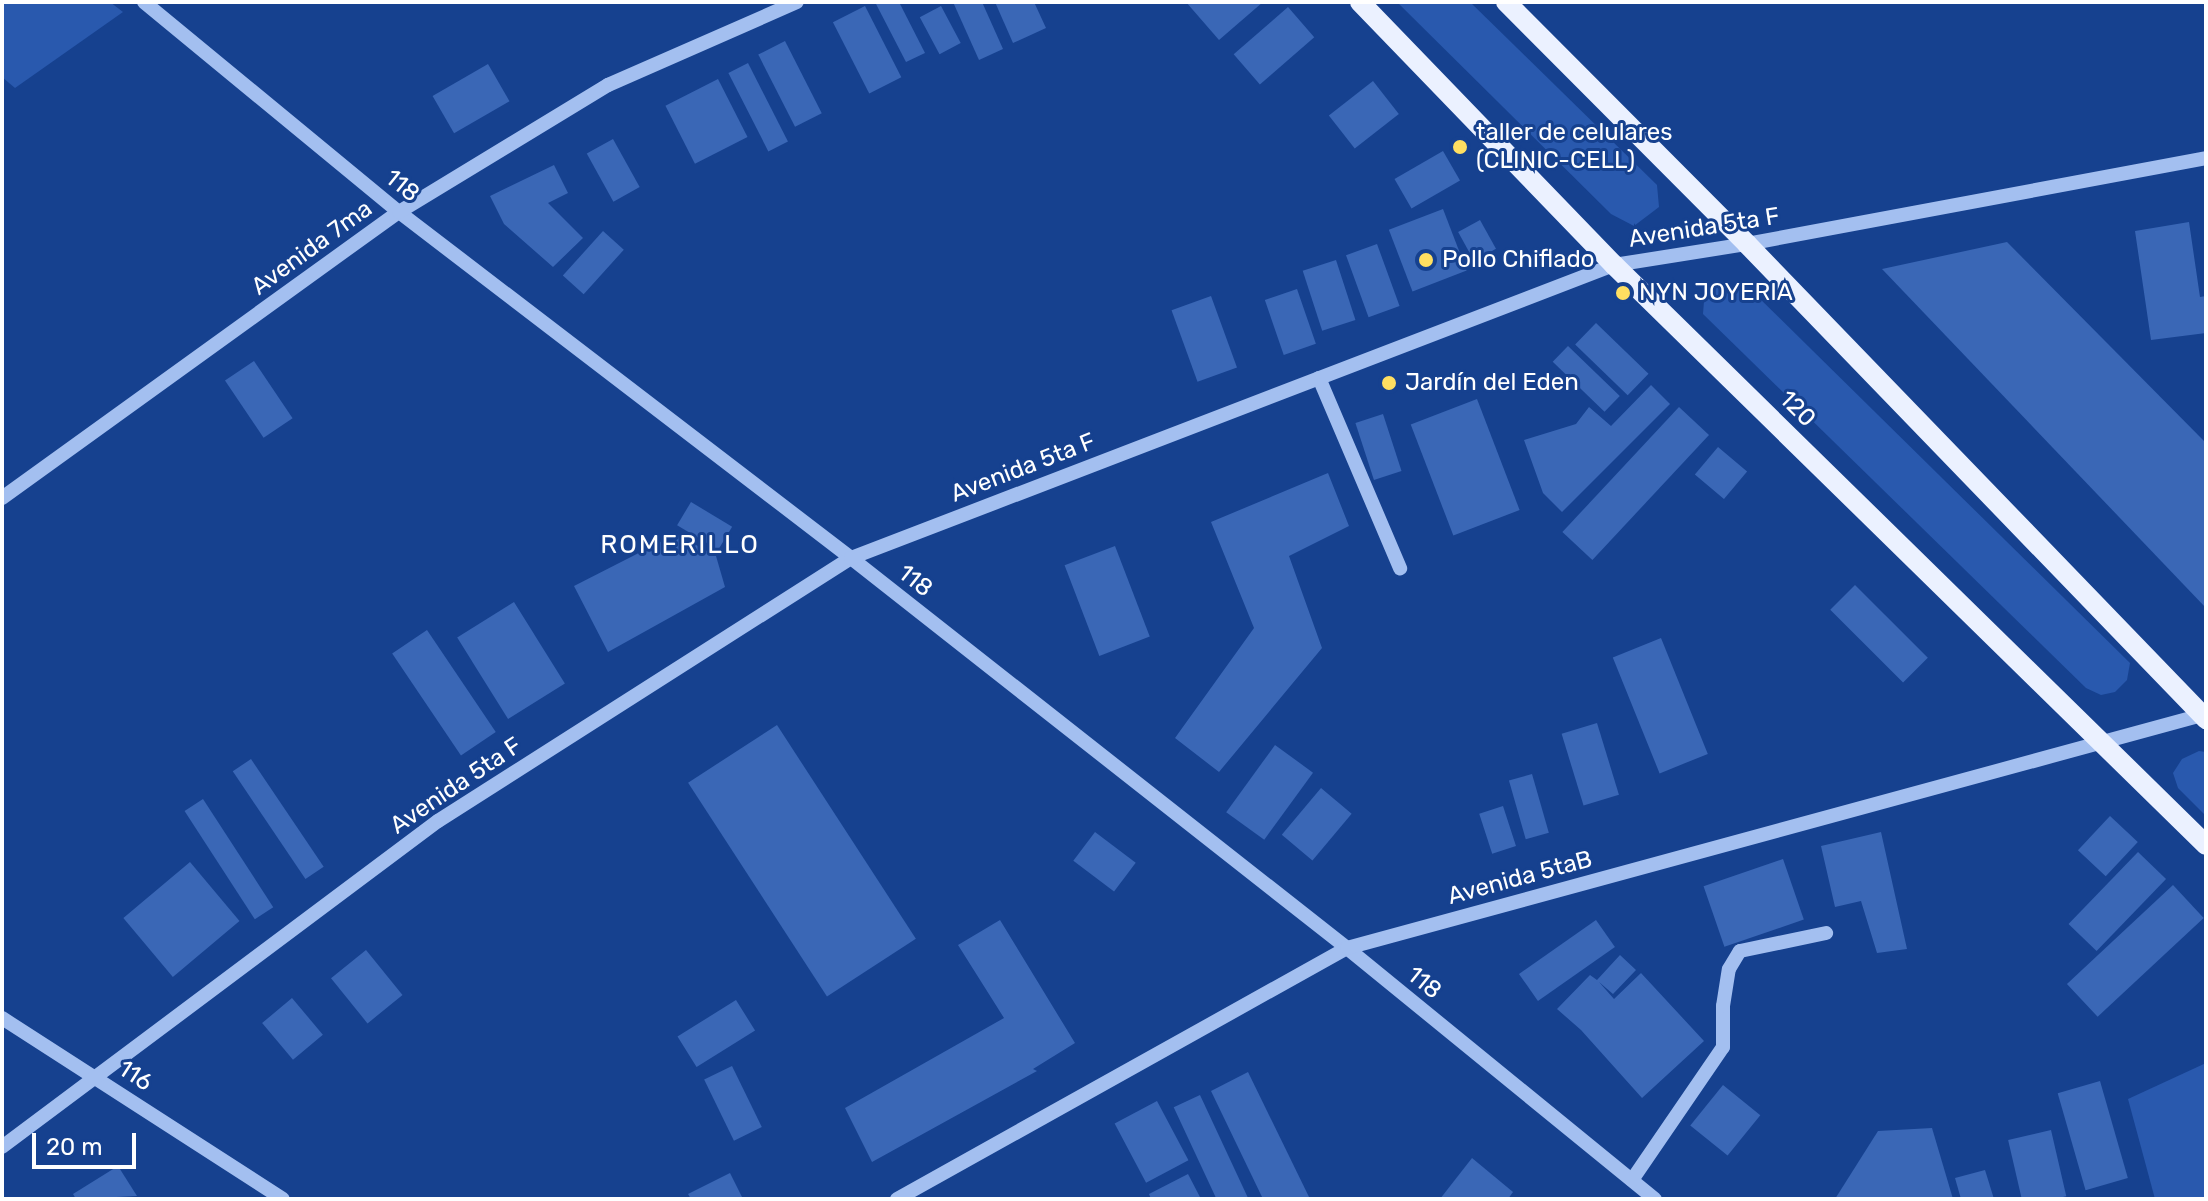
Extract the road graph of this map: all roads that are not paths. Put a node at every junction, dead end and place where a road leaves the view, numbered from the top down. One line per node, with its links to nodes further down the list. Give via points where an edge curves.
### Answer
1 (144, 2): 6 (street, 118)
2 (797, 2): 6 (street, Avenida 7ma, via 608,85)
3 (1360, 2): 8 (main road, 120)
4 (1506, 2): 7 (main road)
5 (2206, 158): 7 (street, Avenida 5ta F)
6 (399, 212): 10 (street, Avenida 7ma); 11 (street, 118)
7 (1747, 244): 8 (street, Avenida 5ta F); 13 (main road)
8 (1614, 265): 9 (street, Avenida 5ta F); 14 (main road, 120)
9 (1319, 378): 11 (street, Avenida 5ta F); 12 (street)
10 (2, 498)
11 (851, 558): 17 (street, 118); 19 (street, Avenida 5ta F, via 438,821)
12 (1400, 568)
13 (2205, 716): 14 (street, Avenida 5taB)
14 (2102, 742): 15 (main road, 120); 17 (street, Avenida 5taB)
15 (2206, 845)
16 (1826, 933): 21 (street, via 1740,951 1729,969 1723,1047)
17 (1347, 948): 21 (street, 118); 23 (street, Avenida 5taB)
18 (2, 1018): 19 (street, 116)
19 (96, 1077): 20 (street, Avenida 5ta F); 22 (street, 116)
20 (2, 1147)
21 (1632, 1180): 24 (street, 118)
22 (283, 1199)
23 (897, 1199)
24 (1655, 1199)

